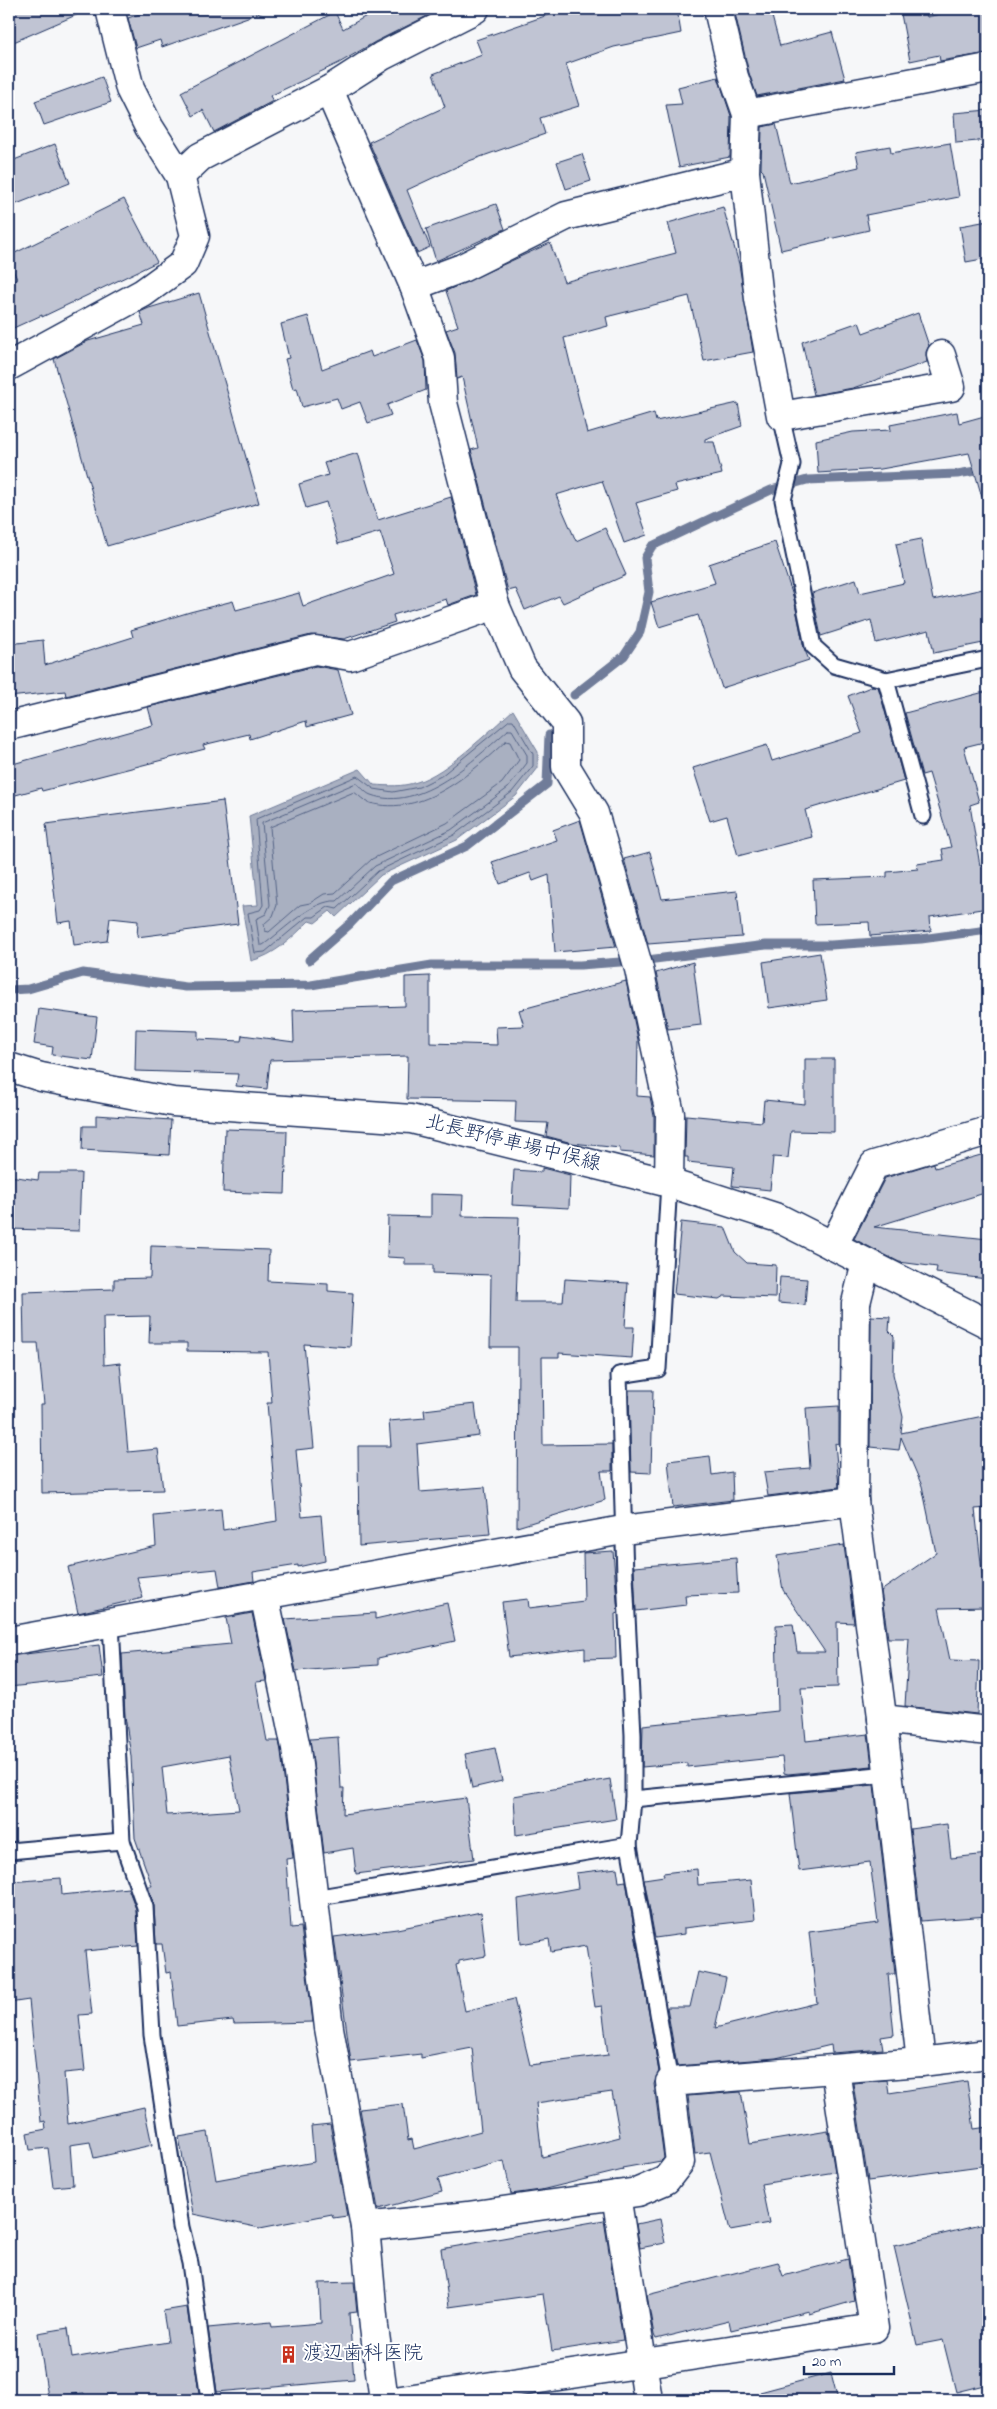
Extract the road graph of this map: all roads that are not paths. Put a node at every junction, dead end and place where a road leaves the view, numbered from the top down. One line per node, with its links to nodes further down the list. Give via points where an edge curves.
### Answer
1 (110, 9): 8 (street, via 130,89)
2 (475, 9): 5 (street, via 382,56)
3 (718, 9): 6 (street, via 734,77)
4 (988, 68): 6 (street)
5 (329, 90): 8 (street, via 200,157); 9 (street)
6 (747, 114): 7 (street)
7 (745, 172): 9 (street, via 566,216 462,268); 12 (street, via 760,299)
8 (180, 176): 11 (street, via 195,236 184,264 143,293)
9 (414, 286): 13 (street, via 440,358 443,403)
10 (940, 355): 12 (street, via 951,387)
11 (9, 366)
12 (782, 416): 15 (lane, via 792,464 783,500 813,646 834,665)
13 (495, 605): 16 (street, via 350,656 315,650); 20 (street, via 522,668 566,722 566,767 594,813 637,961 670,1114)
14 (988, 658): 15 (lane)
15 (886, 680): 17 (lane)
16 (9, 726)
17 (923, 816)
18 (9, 1067): 20 (street, 北長野停車場中俣線, via 41,1077 173,1102 411,1119)
19 (988, 1131): 21 (street, via 874,1165)
20 (669, 1183): 21 (street, 北長野停車場中俣線, via 778,1218); 25 (lane, via 658,1369 619,1375)
21 (833, 1246): 22 (street, 北長野停車場中俣線)
22 (866, 1263): 23 (street, 北長野停車場中俣線); 24 (street, via 856,1303)
23 (988, 1324)
24 (854, 1501): 25 (street); 29 (street)
25 (623, 1530): 26 (street); 32 (lane)
26 (264, 1594): 27 (street); 36 (street, via 296,1748)
27 (111, 1623): 28 (street); 33 (lane)
28 (9, 1641)
29 (882, 1718): 30 (street); 31 (street)
30 (988, 1731)
31 (888, 1774): 32 (lane); 38 (street)
32 (633, 1799): 34 (lane)
33 (122, 1841): 35 (lane); 44 (lane, via 145,1907 152,2035)
34 (629, 1845): 36 (lane); 40 (lane)
35 (9, 1850)
36 (314, 1898): 42 (street, via 329,2028)
37 (988, 2054): 38 (street)
38 (921, 2062): 39 (street)
39 (835, 2070): 40 (street); 43 (street, via 874,2328)
40 (670, 2082): 41 (street, via 680,2162 666,2180 638,2192)
41 (616, 2195): 42 (street); 43 (street)
42 (365, 2227): 45 (street)
43 (643, 2364): 46 (street); 47 (street)
44 (209, 2400)
45 (384, 2400)
46 (401, 2400)
47 (648, 2400)

